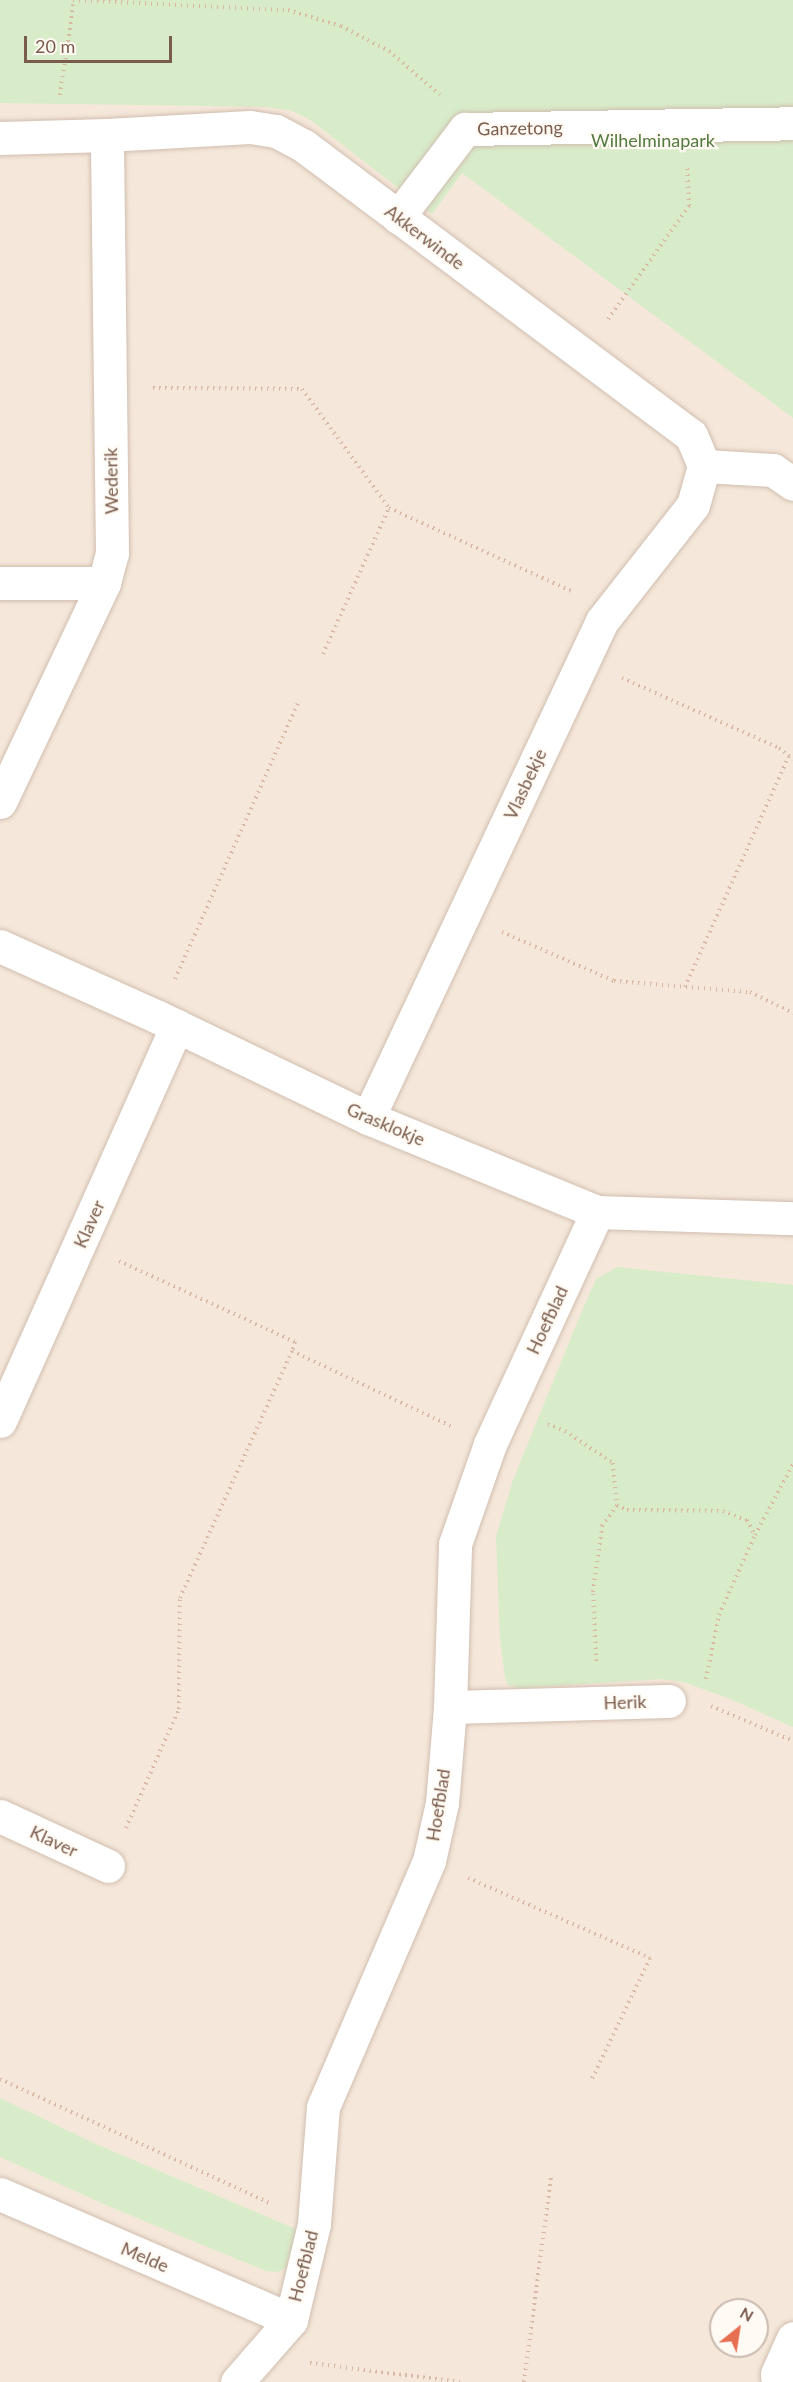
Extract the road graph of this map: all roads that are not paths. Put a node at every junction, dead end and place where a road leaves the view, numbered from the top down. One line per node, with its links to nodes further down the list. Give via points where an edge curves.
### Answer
1 (793, 123): 4 (street, Ganzetong, via 465,129)
2 (107, 135): 3 (street, Akkerwinde); 4 (street, Akkerwinde, via 250,127 276,130 304,146); 8 (street, Wederik, via 112,553)
3 (0, 138)
4 (398, 217): 5 (street, Akkerwinde, via 691,435)
5 (704, 466): 6 (street, via 772,470); 12 (street, Vlasbekje, via 693,505 610,609 583,661)
6 (793, 484)
7 (0, 583): 8 (street)
8 (104, 583): 9 (street, Wederik)
9 (0, 802)
10 (0, 946): 11 (street, Grasklokje)
11 (168, 1022): 12 (street, Grasklokje); 15 (street, Klaver, via 81,1243)
12 (368, 1118): 13 (street, Grasklokje)
13 (597, 1212): 14 (street, Grasklokje); 17 (street, Hoefblad, via 490,1444 455,1544)
14 (793, 1218)
15 (0, 1421)
16 (669, 1701): 17 (street, Herik)
17 (450, 1707): 21 (street, Hoefblad, via 442,1803 429,1861 323,2107 314,2224)
18 (0, 1816): 19 (street, Klaver)
19 (108, 1866)
20 (0, 2194): 21 (street, Melde)
21 (291, 2320): 23 (street, Hoefblad)
22 (793, 2338): 24 (street, via 777,2374)
23 (237, 2382)
24 (778, 2382)

